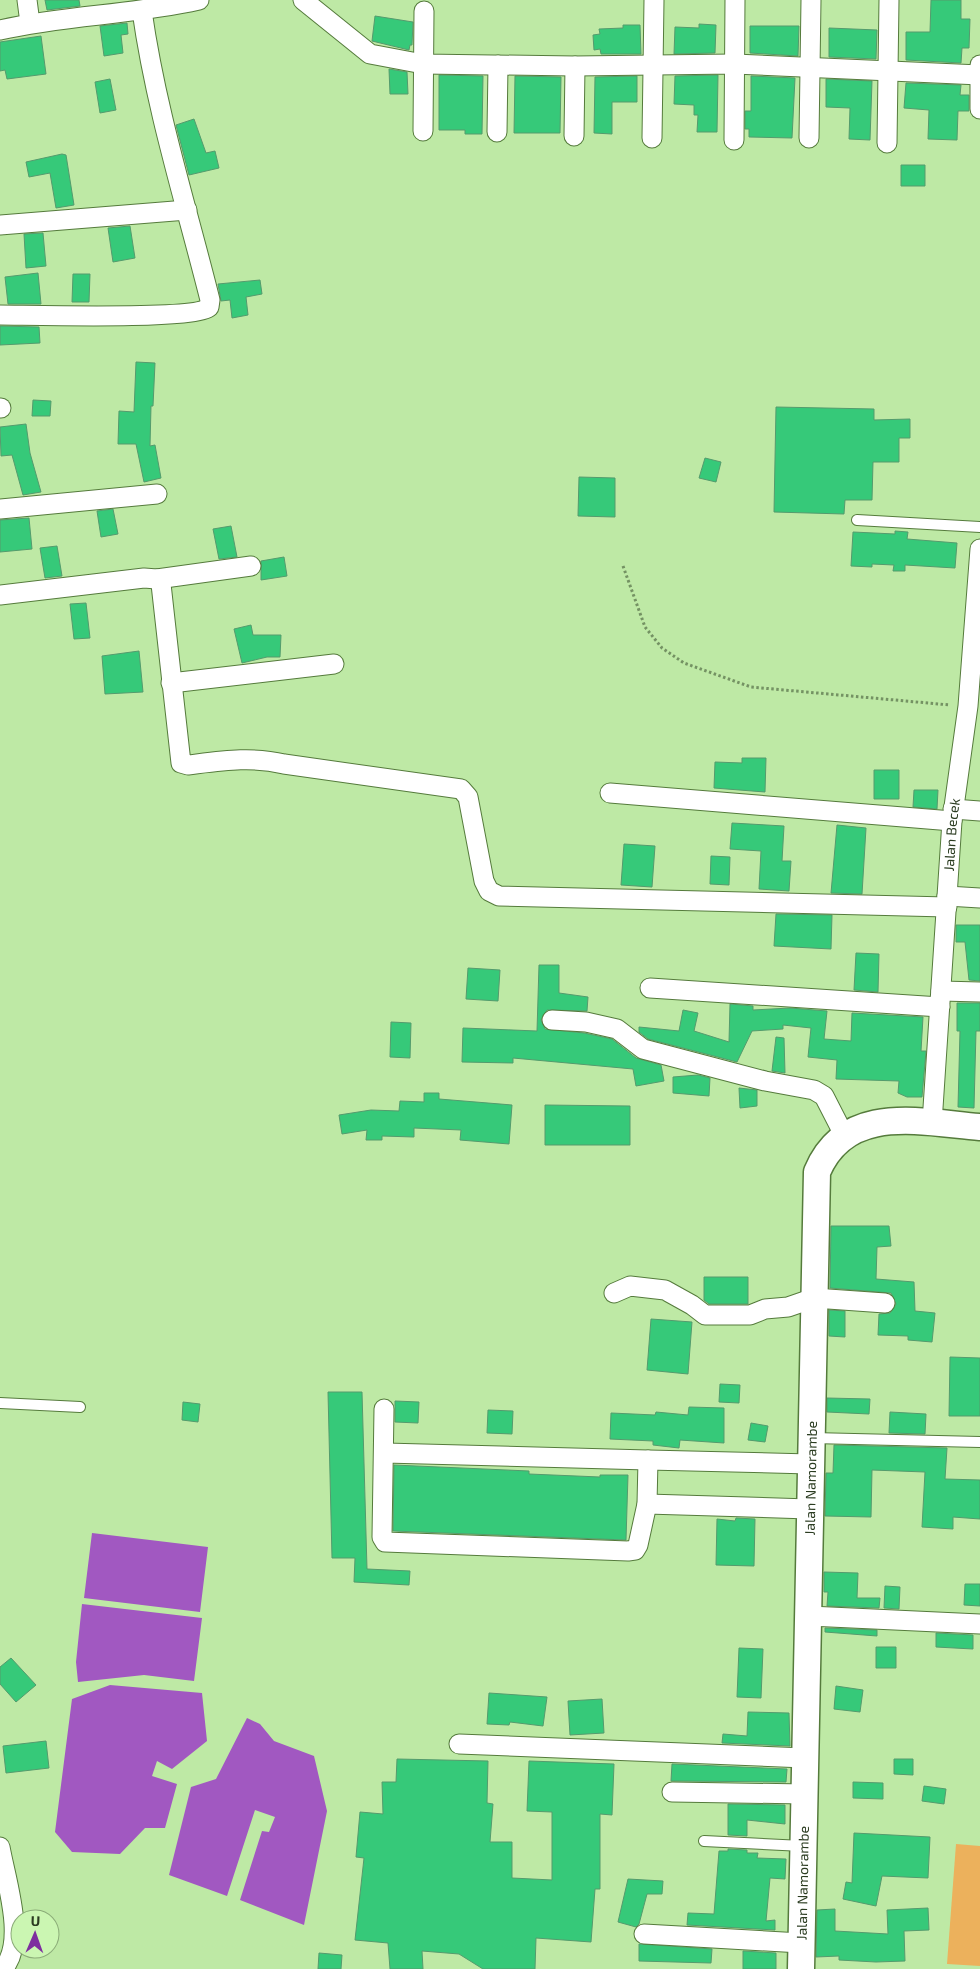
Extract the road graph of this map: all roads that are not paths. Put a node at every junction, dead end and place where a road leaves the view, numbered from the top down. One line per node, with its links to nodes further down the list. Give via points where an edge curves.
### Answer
1 (27, 0): 10 (street)
2 (199, 0): 8 (street)
3 (303, 0): 12 (street, via 370,54)
4 (654, 0): 15 (street)
5 (735, 0): 13 (street)
6 (811, 0): 18 (street)
7 (889, 0): 19 (street)
8 (142, 11): 10 (street); 29 (street, via 170,154)
9 (424, 11): 12 (street)
10 (30, 23): 11 (street)
11 (0, 30)
12 (423, 64): 14 (street); 22 (street)
13 (734, 64): 15 (street); 18 (street); 27 (street)
14 (498, 65): 17 (street); 23 (street)
15 (654, 65): 17 (street); 25 (street)
16 (980, 65): 20 (street)
17 (575, 66): 24 (street)
18 (810, 67): 19 (street); 26 (street)
19 (888, 70): 20 (street); 28 (street)
20 (980, 75): 21 (street)
21 (980, 109)
22 (422, 131)
23 (497, 132)
24 (574, 136)
25 (652, 138)
26 (809, 138)
27 (734, 140)
28 (887, 143)
29 (187, 210): 30 (street); 31 (street, via 210,300 206,310 154,314)
30 (0, 225)
31 (0, 314)
32 (157, 494): 33 (street)
33 (0, 509)
34 (857, 520): 35 (lane)
35 (980, 528)
36 (980, 549): 44 (street, Jalan Becek, via 968,706)
37 (251, 566): 38 (street)
38 (157, 579): 39 (street); 41 (street, via 161,584)
39 (0, 595)
40 (334, 664): 41 (street)
41 (171, 683): 46 (street, via 181,763 263,759 461,789 468,797 484,881 489,891 499,896)
42 (610, 793): 44 (street)
43 (980, 811): 44 (street)
44 (953, 815): 46 (street, Jalan Becek)
45 (980, 898): 46 (street)
46 (947, 902): 49 (street, Jalan Becek)
47 (650, 988): 49 (street)
48 (980, 992): 49 (street)
49 (940, 999): 51 (street, Jalan Becek)
50 (552, 1020): 53 (street, via 586,1022 617,1029 643,1048 764,1081 814,1090 824,1096)
51 (932, 1123): 52 (main road, Jalan Namorambe); 53 (main road, Jalan Namorambe, via 871,1123)
52 (980, 1127)
53 (844, 1135): 55 (main road, Jalan Namorambe, via 824,1154 817,1172)
54 (614, 1293): 55 (street, via 630,1286 649,1286 676,1296 705,1315 740,1317)
55 (814, 1298): 56 (street); 60 (main road, Jalan Namorambe)
56 (885, 1302)
57 (0, 1404): 58 (lane)
58 (80, 1407)
59 (384, 1409): 62 (street)
60 (811, 1438): 61 (lane); 64 (main road, Jalan Namorambe)
61 (980, 1442)
62 (385, 1453): 63 (street); 65 (street, via 382,1537 392,1544 635,1550)
63 (648, 1460): 64 (street); 65 (street)
64 (810, 1464): 66 (main road, Jalan Namorambe)
65 (647, 1504): 66 (street)
66 (809, 1509): 67 (main road, Jalan Namorambe)
67 (809, 1616): 68 (street); 70 (main road, Jalan Namorambe)
68 (980, 1624)
69 (459, 1744): 70 (street)
70 (805, 1758): 72 (main road, Jalan Namorambe)
71 (672, 1792): 72 (street)
72 (805, 1794): 74 (main road, Jalan Namorambe)
73 (704, 1841): 74 (lane)
74 (804, 1846): 77 (main road, Jalan Namorambe)
75 (0, 1848): 78 (street, via 15,1931 13,1955)
76 (644, 1934): 77 (street)
77 (801, 1943): 79 (main road, Jalan Namorambe)
78 (3, 1969)
79 (800, 1969)

